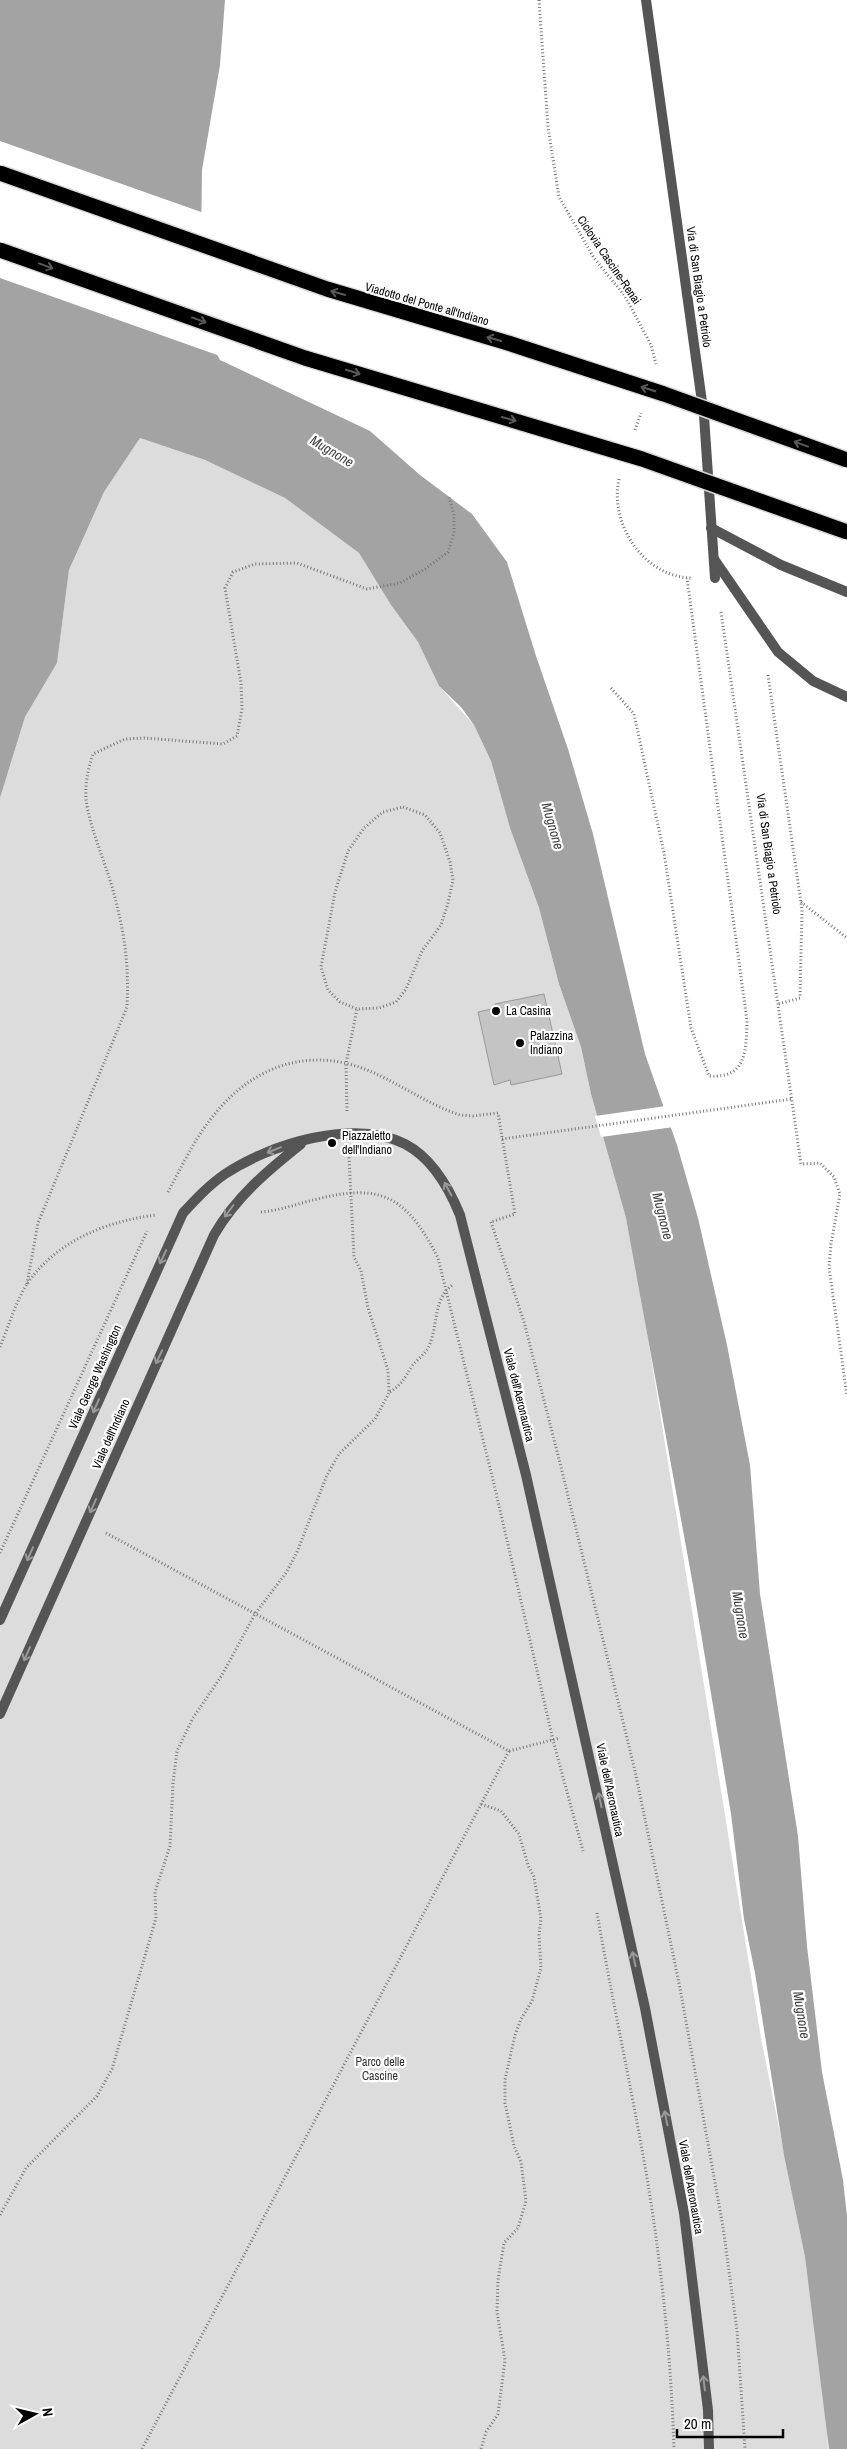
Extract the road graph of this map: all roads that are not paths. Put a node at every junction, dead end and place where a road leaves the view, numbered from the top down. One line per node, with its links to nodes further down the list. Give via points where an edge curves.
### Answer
1 (646, 0): 5 (street, Via di San Biagio a Petriolo, via 704,416)
2 (0, 173): 4 (highway, Viadotto del Ponte all'Indiano, one-way to 2, bridge, via 508,343 326,290)
3 (0, 250): 6 (highway, one-way to 6, bridge, via 305,358 642,459)
4 (847, 460)
5 (711, 528): 7 (street, Via di San Biagio a Petriolo); 9 (street, via 781,565)
6 (847, 532)
7 (714, 559): 8 (street, Via di San Biagio a Petriolo); 10 (street, via 778,652 814,681)
8 (715, 578)
9 (847, 592)
10 (847, 697)
11 (307, 1140): 12 (street, Viale George Washington, one-way to 12, via 276,1149 241,1165 211,1185 183,1213); 13 (street, Viale dell'Indiano, one-way to 13, via 262,1175 226,1214 214,1235); 14 (street, Viale dell'Aeronautica, one-way to 11, via 708,2410 684,2213 645,2008 526,1475 460,1215 447,1185 406,1144 380,1135 348,1133)
12 (0, 1620)
13 (0, 1714)
14 (709, 2449)

